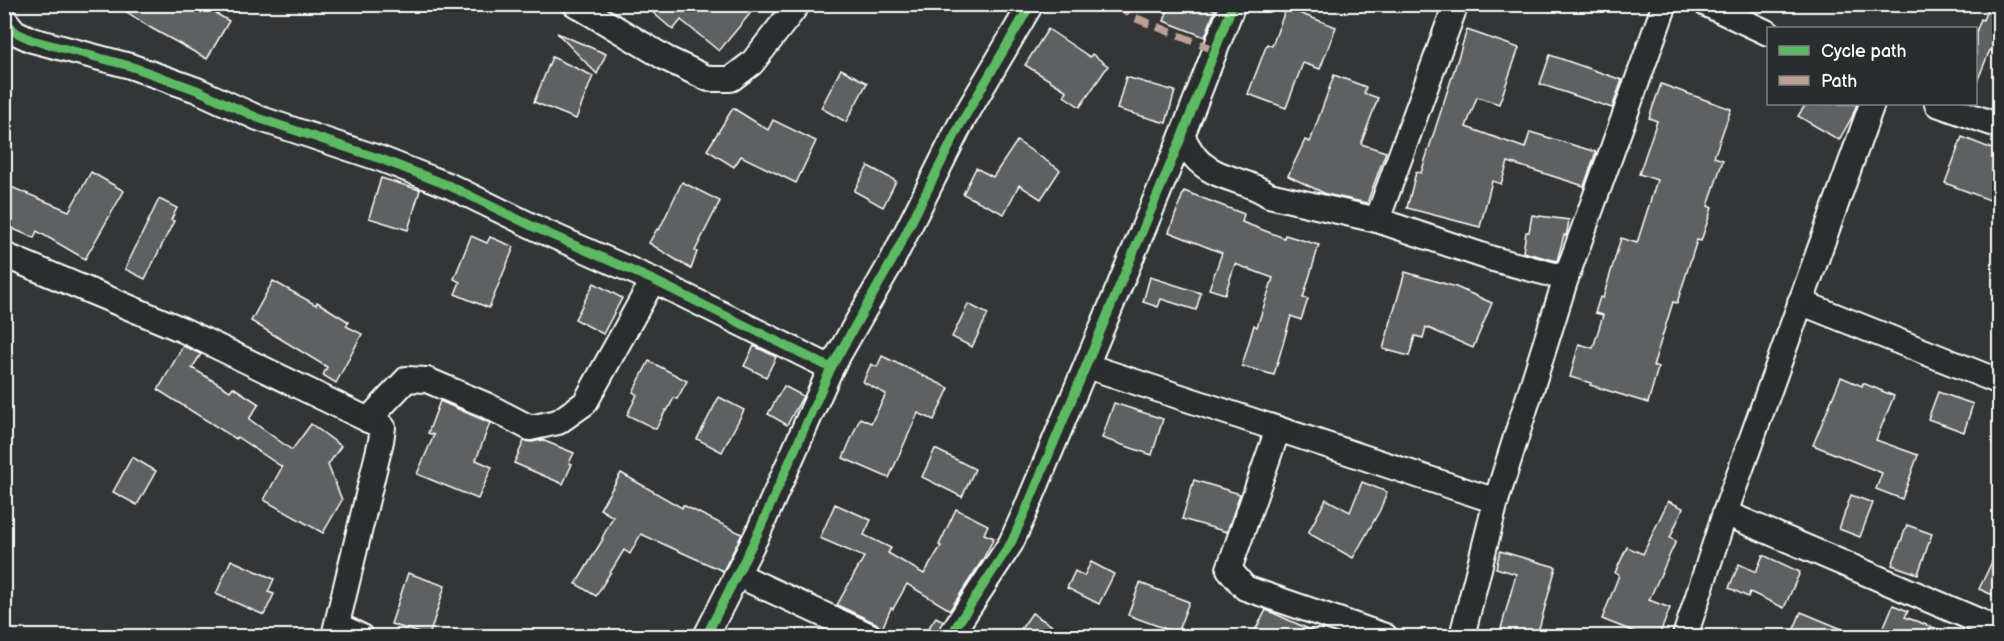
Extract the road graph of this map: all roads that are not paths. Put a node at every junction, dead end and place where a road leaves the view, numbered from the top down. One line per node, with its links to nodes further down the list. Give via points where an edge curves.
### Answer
1 (575, 4): 2 (street, via 667,59 709,79 731,80 752,63)
2 (798, 4)
3 (1030, 4): 20 (street, via 960,125 892,261)
4 (1233, 4): 13 (street)
5 (1455, 4): 14 (street)
6 (1665, 4): 16 (street)
7 (1706, 4): 9 (street)
8 (4, 19): 17 (street, via 15,32 32,40 130,66 258,118 450,186)
9 (1767, 33)
10 (1872, 105): 18 (street)
11 (1940, 105): 12 (street)
12 (2000, 126)
13 (1182, 136): 14 (street, via 1200,163 1214,172 1282,200 1302,201); 19 (street)
14 (1377, 220): 16 (street, via 1493,259)
15 (4, 255): 22 (street, via 183,330)
16 (1566, 278): 24 (street)
17 (653, 280): 20 (street); 22 (street, via 585,403 558,422 530,428 427,380 407,379)
18 (1800, 302): 21 (street); 25 (street)
19 (1088, 366): 23 (street); 32 (street, via 1011,543)
20 (831, 368): 26 (street)
21 (2000, 382)
22 (368, 420): 28 (street, via 383,427 381,441)
23 (1278, 429): 24 (street); 33 (street, via 1229,569 1245,588)
24 (1496, 501): 34 (street)
25 (1725, 513): 27 (street); 35 (street)
26 (738, 575): 30 (street); 31 (street)
27 (2000, 630)
28 (336, 631): 29 (street)
29 (360, 636)
30 (706, 636)
31 (870, 636)
32 (950, 636)
33 (1385, 636)
34 (1462, 636)
35 (1685, 636)

